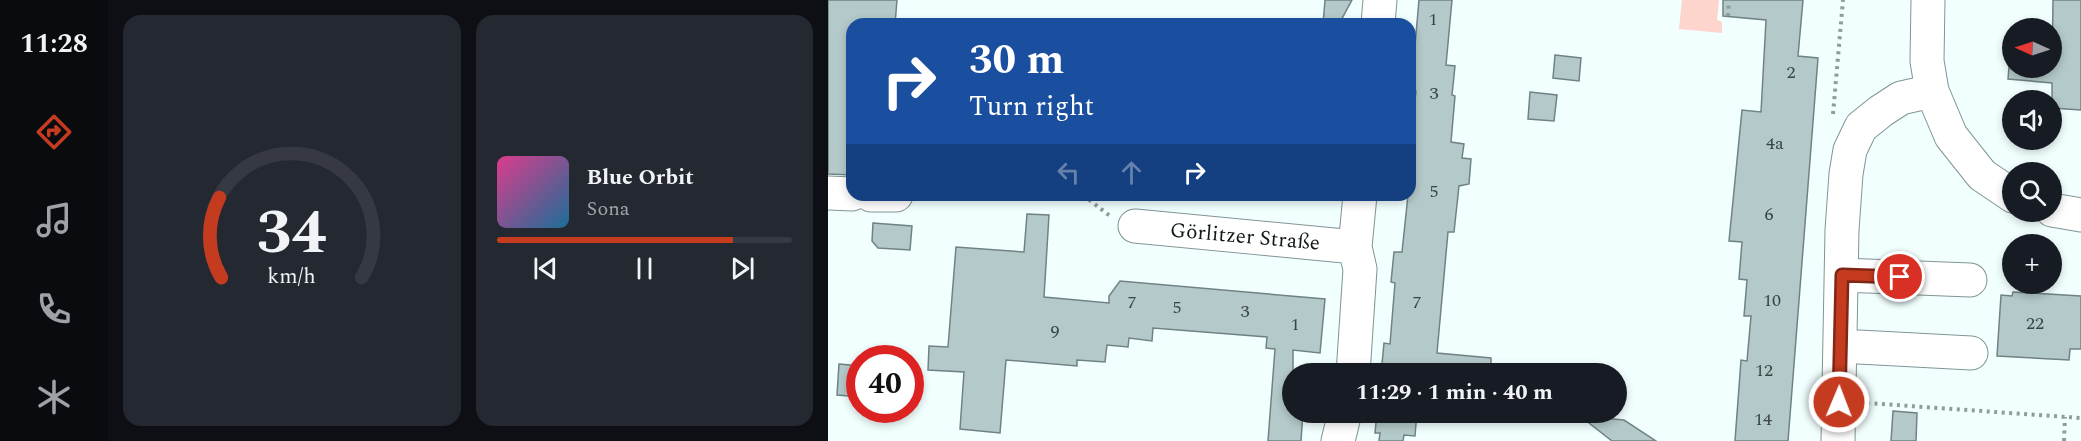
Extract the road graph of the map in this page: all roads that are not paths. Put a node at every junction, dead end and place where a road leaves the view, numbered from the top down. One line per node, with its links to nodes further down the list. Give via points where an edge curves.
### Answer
1 (1380, 0): 3 (street)
2 (1929, 0): 4 (street, via 1926,61)
3 (1378, 18)
4 (1932, 91): 5 (street, via 1950,136 1982,175); 13 (street, via 1901,98 1861,127 1850,150 1846,174)
5 (2002, 189)
6 (828, 193): 7 (street)
7 (846, 194)
8 (1359, 201): 12 (street)
9 (2062, 212): 10 (street)
10 (2081, 215)
11 (1135, 226): 12 (street, Görlitzer Straße)
12 (1355, 247): 17 (street, via 1360,269)
13 (1842, 275): 14 (street); 15 (street)
14 (1970, 280)
15 (1840, 346): 16 (street); 20 (street)
16 (1971, 353)
17 (1354, 363)
18 (1342, 423): 19 (street)
19 (1338, 441)
20 (1838, 441)

